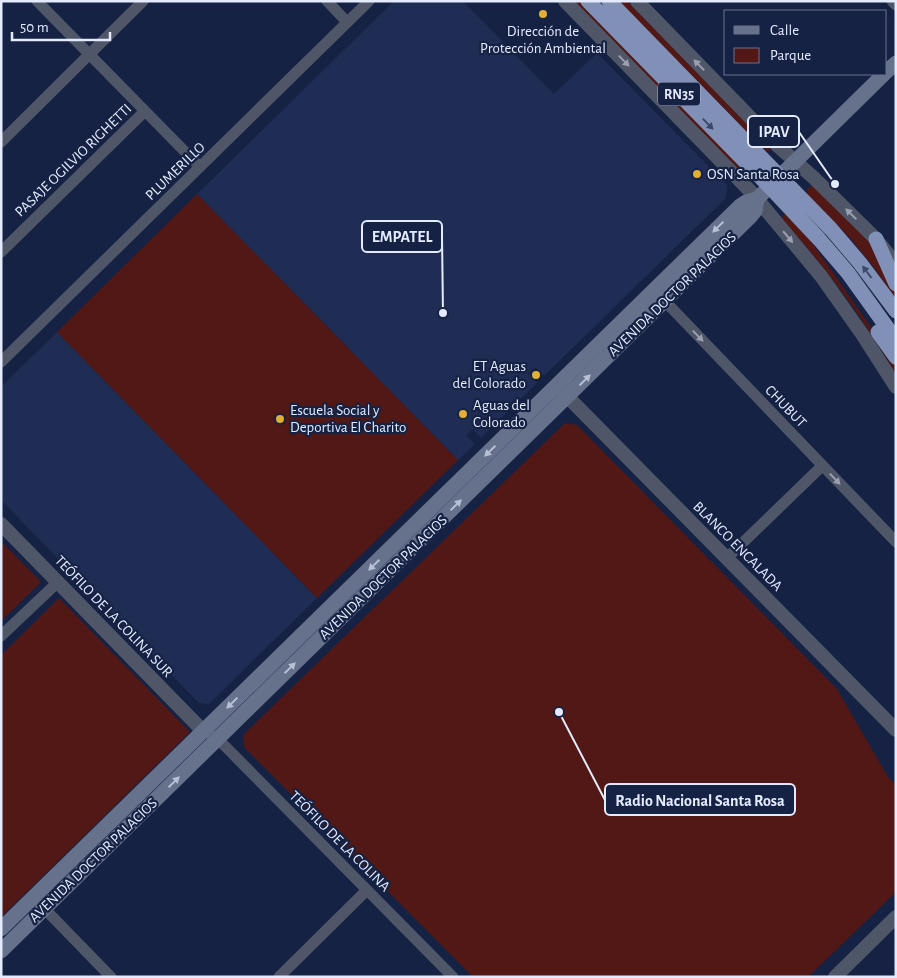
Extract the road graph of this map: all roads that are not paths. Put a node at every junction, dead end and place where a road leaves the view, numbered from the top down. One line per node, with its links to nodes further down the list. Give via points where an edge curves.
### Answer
1 (37, 1): 12 (street)
2 (143, 1): 12 (street)
3 (327, 1): 11 (street)
4 (369, 1): 11 (street, PLUMERILLO)
5 (565, 1): 19 (street, one-way to 19)
6 (588, 1): 18 (highway, RN35, one-way to 18)
7 (609, 1): 18 (highway, RN35)
8 (892, 1): 10 (street)
9 (643, 3): 16 (street, one-way to 9)
10 (896, 5)
11 (347, 22): 17 (street, PLUMERILLO)
12 (90, 55): 14 (street); 15 (street)
13 (883, 75): 16 (main road, AVENIDA DOCTOR PALACIOS)
14 (145, 111): 17 (street); 22 (street, PASAJE OGILVIO RIGHETTI)
15 (1, 142)
16 (795, 161): 18 (main road, AVENIDA DOCTOR PALACIOS); 21 (street, one-way to 16)
17 (200, 167): 29 (street, PLUMERILLO)
18 (775, 181): 19 (main road, AVENIDA DOCTOR PALACIOS); 20 (highway, RN35); 26 (highway, RN35, one-way to 18, via 846,246)
19 (757, 200): 25 (main road, AVENIDA DOCTOR PALACIOS, via 750,217); 30 (street, one-way to 30, via 821,276)
20 (804, 223): 27 (highway, RN35, via 848,274); 28 (highway)
21 (876, 239): 23 (street); 24 (highway)
22 (1, 252)
23 (896, 264)
24 (896, 284)
25 (659, 296): 31 (main road, AVENIDA DOCTOR PALACIOS); 32 (street, CHUBUT, one-way to 32)
26 (896, 311)
27 (896, 340)
28 (896, 357)
29 (1, 362)
30 (896, 387)
31 (562, 391): 35 (street, BLANCO ENCALADA); 39 (main road, AVENIDA DOCTOR PALACIOS, one-way to 39); 40 (main road, AVENIDA DOCTOR PALACIOS, one-way to 31)
32 (822, 466): 34 (street, CHUBUT, one-way to 34); 35 (street)
33 (1, 524): 36 (street, TEÓFILO DE LA COLINA SUR)
34 (896, 542)
35 (727, 558): 38 (street, BLANCO ENCALADA)
36 (58, 582): 37 (street); 39 (street, TEÓFILO DE LA COLINA SUR)
37 (1, 636)
38 (896, 730)
39 (204, 731): 40 (street, TEÓFILO DE LA COLINA); 42 (main road, AVENIDA DOCTOR PALACIOS)
40 (218, 739): 41 (street, TEÓFILO DE LA COLINA); 42 (main road, AVENIDA DOCTOR PALACIOS, one-way to 40)
41 (367, 890): 47 (street); 48 (street, TEÓFILO DE LA COLINA)
42 (39, 903): 44 (main road, AVENIDA DOCTOR PALACIOS); 45 (main road, AVENIDA DOCTOR PALACIOS); 46 (street)
43 (896, 917): 49 (street)
44 (1, 929)
45 (1, 950)
46 (111, 977)
47 (279, 977)
48 (453, 977)
49 (835, 977)

